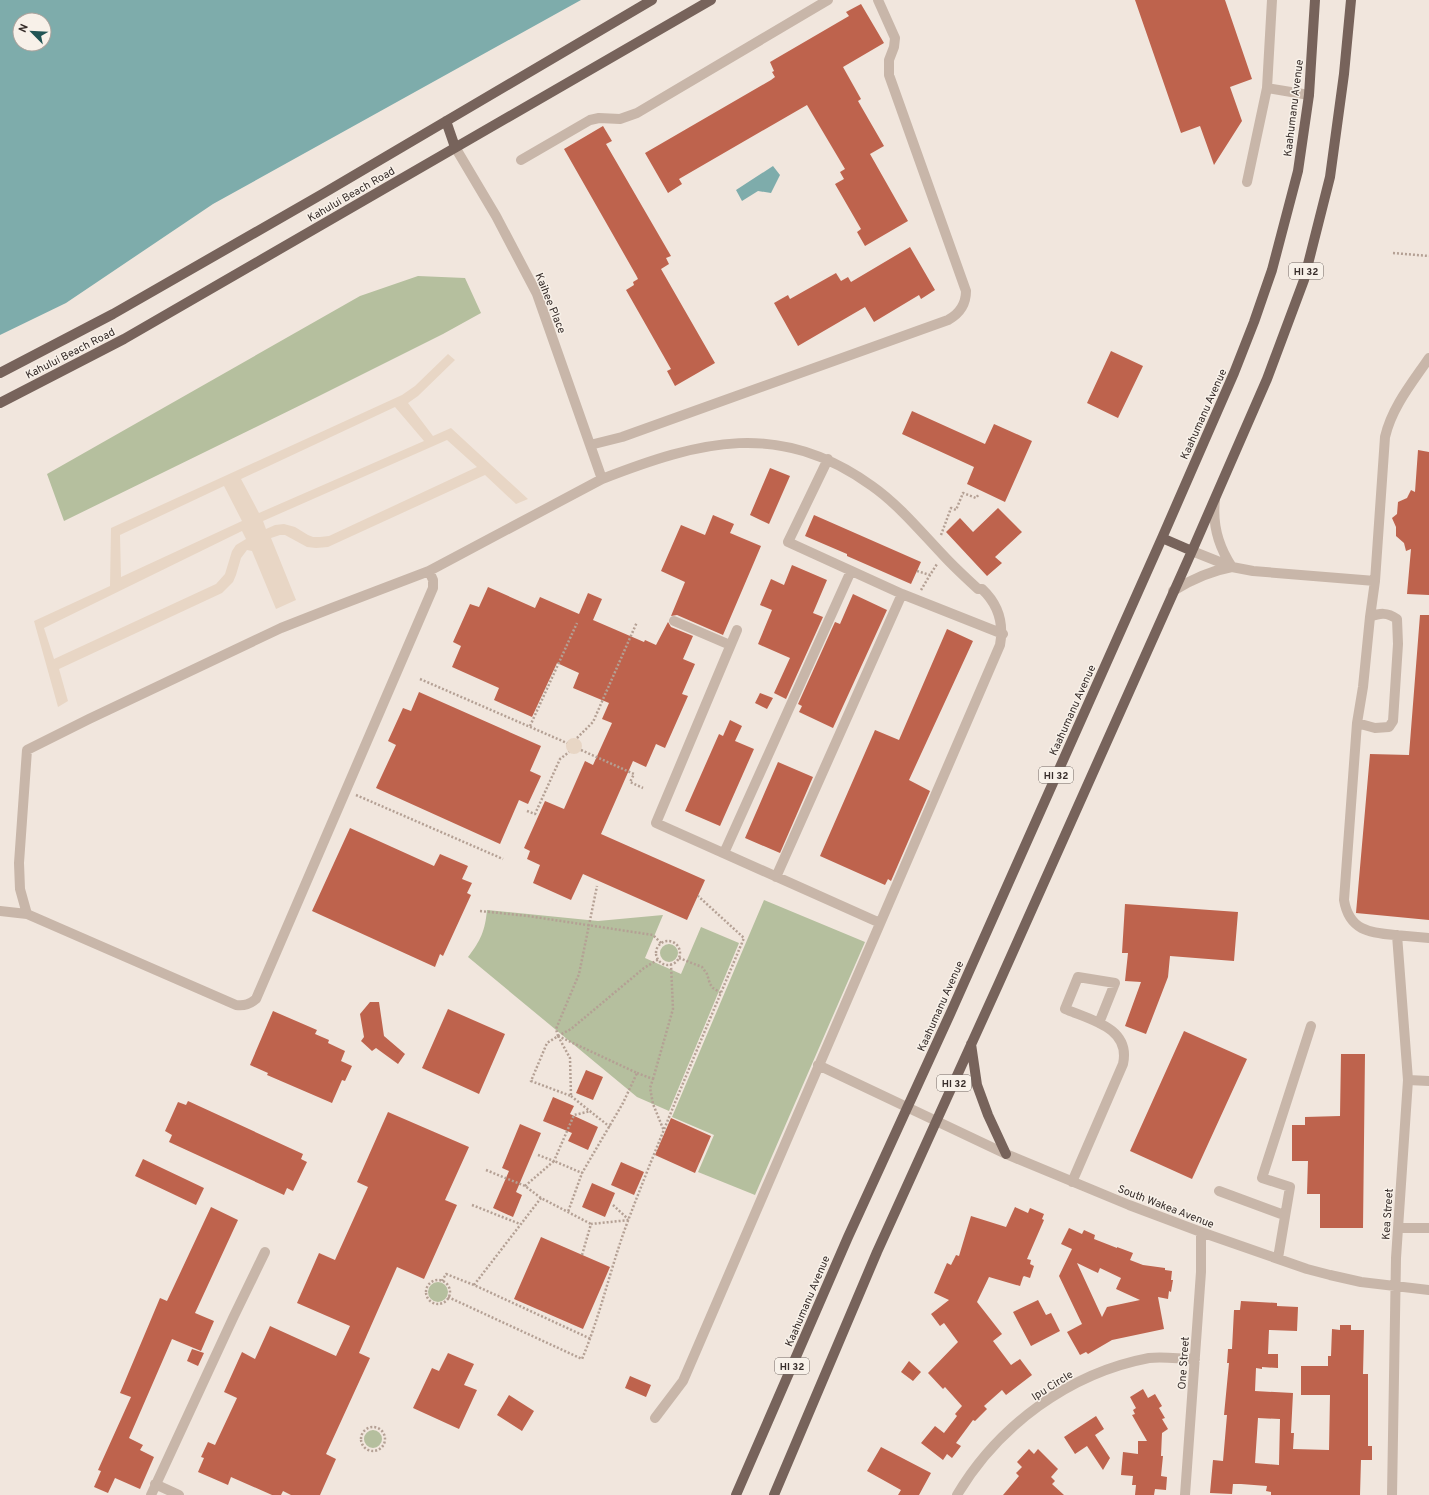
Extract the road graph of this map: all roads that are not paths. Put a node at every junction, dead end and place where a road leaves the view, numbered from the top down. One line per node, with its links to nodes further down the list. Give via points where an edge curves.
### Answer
1 (652, 0): 10 (main road, Kahului Beach Road)
2 (711, 0): 11 (main road, Kahului Beach Road)
3 (828, 0): 12 (street, via 636,113 620,119 590,120)
4 (878, 0): 17 (street, via 894,38 889,60 889,75 966,291 962,307 948,320 622,437)
5 (1272, 0): 8 (street)
6 (1315, 0): 9 (main road, Kaahumanu Avenue / HI 32)
7 (1351, 0): 20 (main road, HI 32, via 1330,177 1304,280 1267,378)
8 (1267, 88): 9 (street); 13 (street)
9 (1308, 95): 21 (main road, Kaahumanu Avenue / HI 32, via 1298,171 1272,270 1234,373)
10 (446, 121): 11 (main road); 15 (main road, Kahului Beach Road, via 113,314)
11 (455, 147): 16 (main road, Kahului Beach Road, via 124,339); 17 (street, Kaihee Place, via 496,216 537,294)
12 (522, 160)
13 (1247, 182)
14 (1429, 358): 26 (street, via 1396,407 1386,432)
15 (0, 373)
16 (0, 403)
17 (590, 445): 19 (street, Kaihee Place)
18 (828, 459): 19 (street, via 778,445 752,442 725,443 700,447); 25 (street, via 788,542); 32 (street, via 872,486 902,512 978,589 987,594 998,611)
19 (602, 479): 24 (street)
20 (1215, 498): 22 (main road, HI 32); 23 (street, via 1214,519 1218,539)
21 (1162, 538): 22 (main road); 48 (main road, Kaahumanu Avenue / HI 32, via 951,1012)
22 (1192, 551): 23 (street); 27 (main road, HI 32)
23 (1232, 567): 26 (street); 27 (street, via 1202,575)
24 (429, 571): 38 (street, via 281,628 27,750 19,862 20,889); 38 (street, via 434,580 433,588 256,999 244,1006 236,1005)
25 (852, 571): 28 (street); 35 (street)
26 (1375, 581): 29 (street)
27 (1173, 591): 44 (main road, HI 32)
28 (902, 594): 32 (street); 36 (street)
29 (1370, 617): 34 (street, via 1364,687); 34 (street, via 1381,613 1390,614 1397,619 1393,721 1389,727 1375,728)
30 (674, 622): 33 (street)
31 (737, 630): 33 (street)
32 (1003, 634): 39 (street, via 999,651)
33 (730, 645): 35 (street, via 656,823)
34 (1357, 723): 40 (street, via 1345,904 1352,920 1362,928 1373,933)
35 (724, 853): 36 (street)
36 (776, 877): 39 (street)
37 (0, 911): 38 (street)
38 (27, 914)
39 (880, 923): 45 (street)
40 (1397, 936): 41 (street); 46 (street, Kea Street)
41 (1429, 938)
42 (1098, 1023): 42 (street, via 1065,1009 1078,977 1115,983); 51 (street, via 1118,1036 1124,1050 1124,1061)
43 (1311, 1026): 53 (street, via 1262,1178 1290,1187)
44 (972, 1044): 49 (main road, HI 32); 50 (main road, via 977,1085)
45 (818, 1065): 48 (street, South Wakea Avenue); 62 (street, via 682,1381)
46 (1408, 1080): 47 (street); 54 (street, Kea Street)
47 (1429, 1081)
48 (906, 1107): 49 (street, South Wakea Avenue); 66 (main road, Kaahumanu Avenue / HI 32)
49 (937, 1122): 50 (street, South Wakea Avenue); 67 (main road, HI 32, via 877,1252)
50 (1006, 1154): 51 (street, South Wakea Avenue)
51 (1072, 1182): 56 (street, South Wakea Avenue)
52 (1219, 1191): 53 (street)
53 (1284, 1215): 58 (street)
54 (1398, 1228): 55 (street); 59 (street, Kea Street)
55 (1429, 1228)
56 (1202, 1232): 58 (street, South Wakea Avenue); 61 (street, One Street)
57 (265, 1252): 63 (street)
58 (1278, 1258): 59 (street, South Wakea Avenue, via 1330,1275)
59 (1395, 1286): 60 (street, South Wakea Avenue); 70 (street, Kea Street)
60 (1429, 1290)
61 (1195, 1359): 68 (street, Ipu Circle, via 1151,1358 1128,1363 1074,1384 1026,1416 1001,1438); 69 (street, One Street)
62 (655, 1418)
63 (155, 1484): 64 (street); 65 (street)
64 (151, 1495)
65 (179, 1495)
66 (736, 1495)
67 (774, 1495)
68 (957, 1495)
69 (1185, 1495)
70 (1392, 1495)

